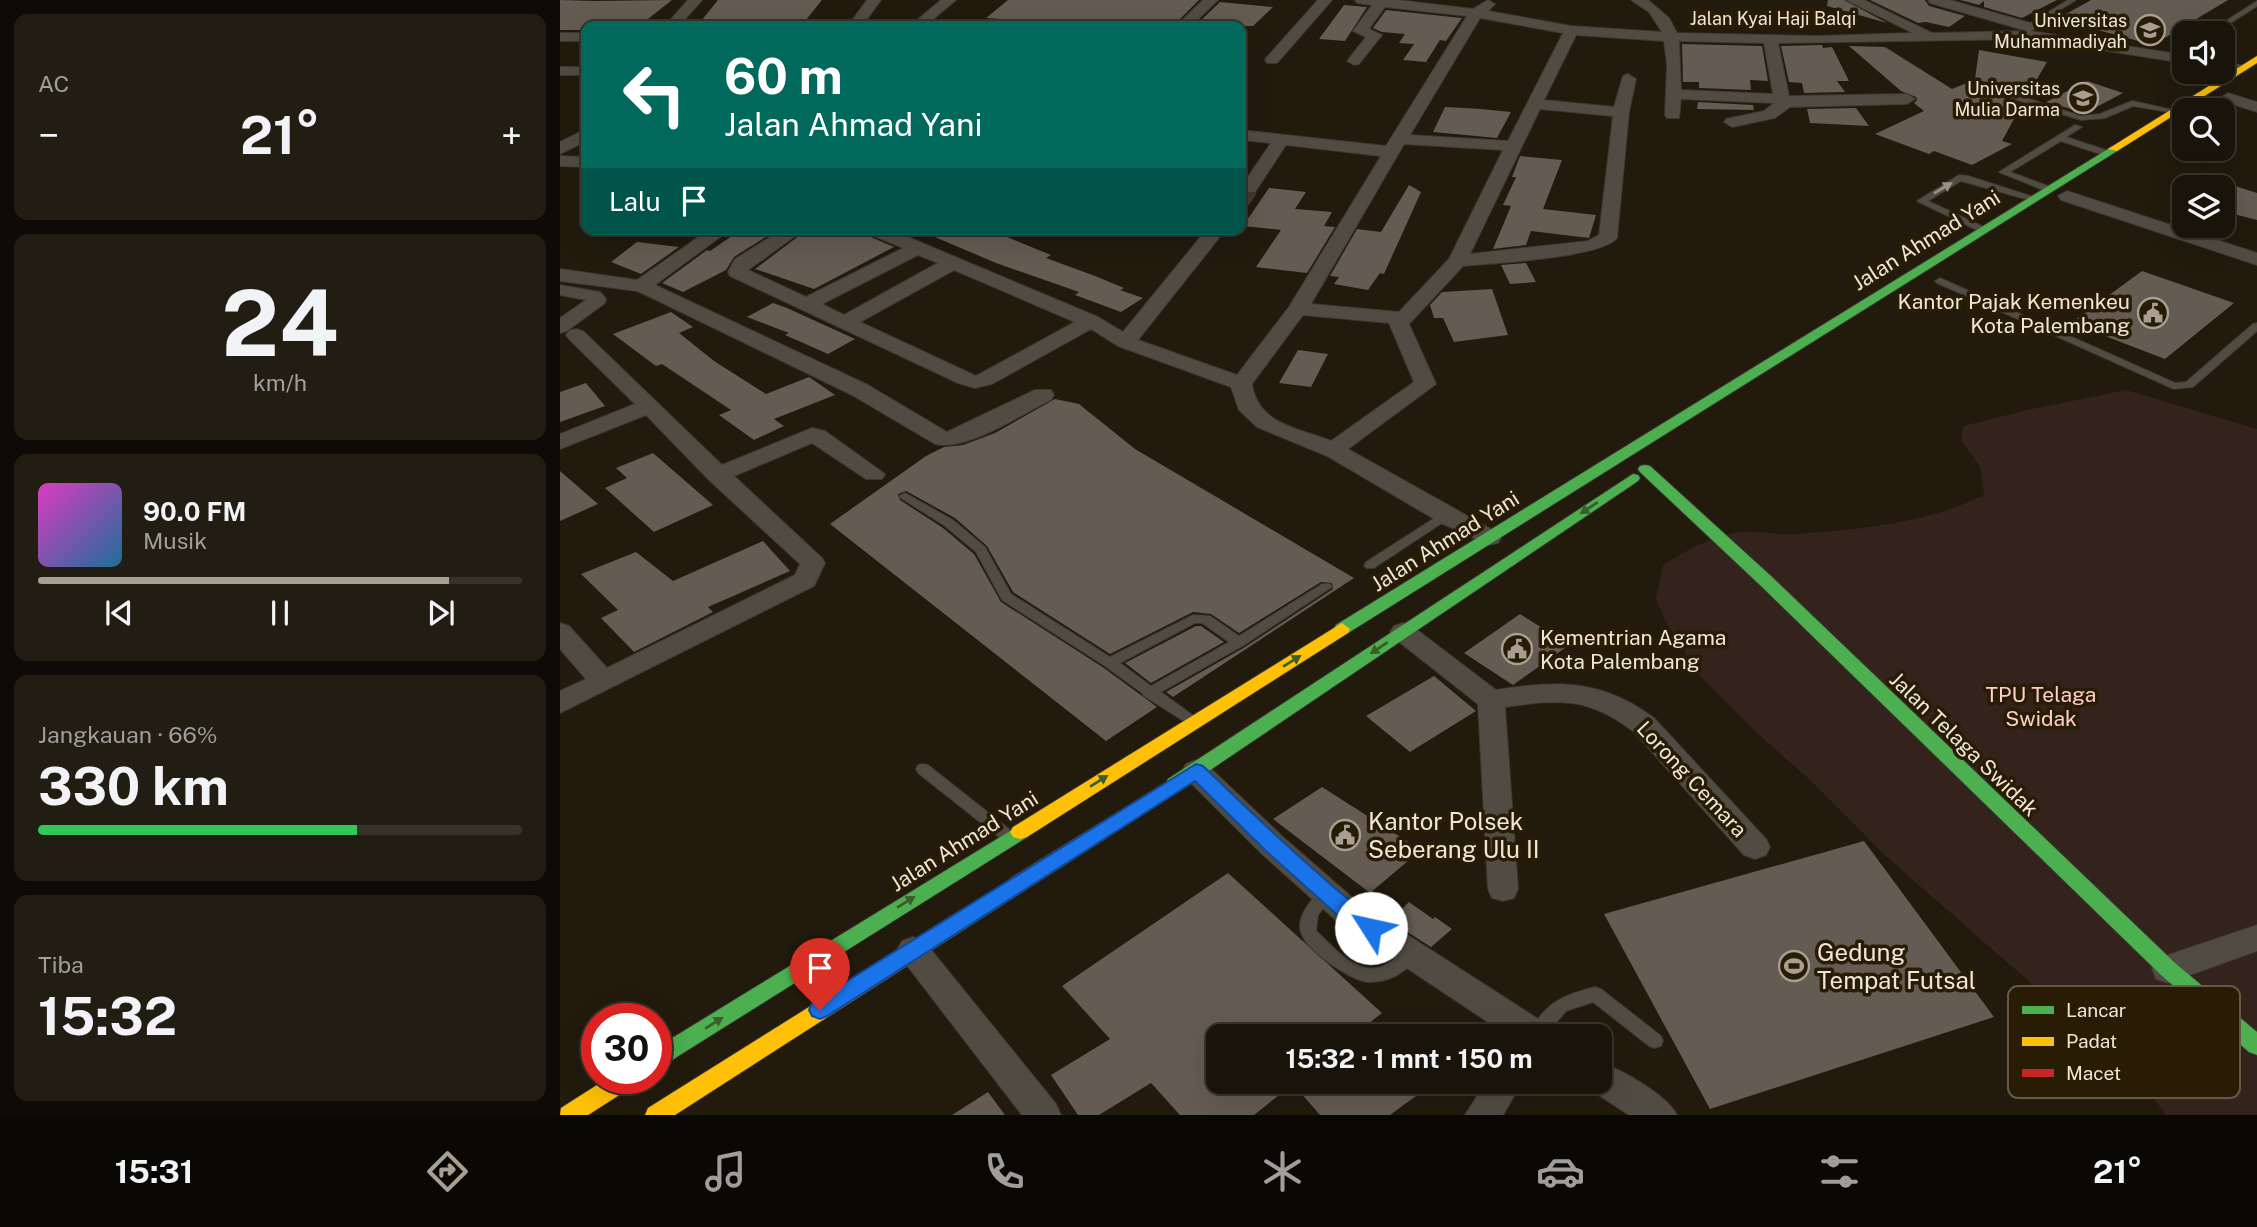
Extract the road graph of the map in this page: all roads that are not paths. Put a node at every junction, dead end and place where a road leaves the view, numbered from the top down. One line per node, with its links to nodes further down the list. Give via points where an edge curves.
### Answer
1 (695, 0): 15 (street)
2 (874, 0): 16 (street)
3 (949, 0): 17 (street)
4 (1211, 0): 18 (street)
5 (1325, 0): 29 (street)
6 (1362, 0): 12 (street, Jalan Kyai Haji Balqi)
7 (1494, 0): 14 (street)
8 (1638, 0): 25 (street, via 1665,20)
9 (1853, 0): 22 (street)
10 (1935, 0): 21 (street)
11 (2073, 0): 21 (lane)
12 (1382, 1): 14 (street, Jalan Kyai Haji Balqi); 30 (street, via 1360,31 1375,35)
13 (2257, 3): 19 (lane)
14 (1476, 13): 20 (street, Jalan Kyai Haji Balqi); 56 (street)
15 (676, 21)
16 (859, 21)
17 (924, 21)
18 (1188, 21)
19 (2229, 21)
20 (1571, 30): 25 (street, Jalan Kyai Haji Balqi); 44 (street)
21 (2030, 31): 22 (street, Jalan Kyai Haji Balqi); 27 (street, Jalan Kyai Haji Balqi)
22 (1930, 36): 26 (street, Jalan Kyai Haji Balqi)
23 (560, 37): 24 (street)
24 (581, 37)
25 (1673, 37): 26 (street, Jalan Kyai Haji Balqi); 38 (street)
26 (1770, 38): 42 (street)
27 (2172, 57)
28 (2257, 59): 32 (main road, Jalan Ahmad Yani)
29 (1272, 60)
30 (1354, 61)
31 (2235, 68): 32 (street)
32 (2241, 69): 39 (main road, Jalan Ahmad Yani)
33 (560, 71): 34 (street)
34 (581, 71)
35 (1628, 79): 46 (street)
36 (1975, 84): 47 (lane, via 2081,118 2102,116 2132,103)
37 (2247, 86): 40 (main road)
38 (1673, 94): 42 (street); 49 (street)
39 (2195, 98)
40 (2228, 98)
41 (1907, 99): 42 (street)
42 (1784, 100): 50 (street, via 1769,115)
43 (2235, 103): 45 (street)
44 (1534, 104): 46 (street); 57 (street)
45 (2257, 107)
46 (1621, 111): 75 (street, via 1608,238 1592,246)
47 (2172, 111)
48 (2172, 112): 60 (main road, Jalan Ahmad Yani)
49 (1673, 115)
50 (1732, 122)
51 (2078, 127): 54 (lane)
52 (1246, 136): 55 (street)
53 (581, 138): 59 (street)
54 (2060, 138): 60 (lane); 64 (lane, via 2003,172)
55 (1281, 140): 56 (street); 63 (street)
56 (1396, 145): 57 (street); 83 (street)
57 (1513, 146): 75 (street)
58 (581, 147): 59 (street)
59 (562, 151): 61 (street)
60 (2106, 153): 64 (main road, Jalan Ahmad Yani)
61 (581, 160)
62 (2126, 160): 65 (main road)
63 (1249, 188)
64 (2048, 189): 66 (main road, Jalan Ahmad Yani)
65 (2067, 196): 67 (main road); 74 (street)
66 (2034, 198): 68 (main road, Jalan Ahmad Yani); 68 (lane, one-way to 66, via 1921,201 1959,178)
67 (2045, 211)
68 (1983, 230): 95 (main road, Jalan Ahmad Yani)
69 (714, 235): 80 (street)
70 (786, 235): 82 (street, via 742,263 737,272)
71 (887, 235): 73 (street)
72 (1212, 235): 89 (street)
73 (916, 248): 76 (street); 82 (street)
74 (2256, 257)
75 (1457, 261): 84 (street)
76 (953, 263): 85 (street); 86 (street)
77 (1961, 268): 79 (main road, Jalan Ahmad Yani)
78 (560, 275): 80 (street)
79 (1935, 285): 87 (lane, via 2174,386 2189,385)
80 (641, 286): 91 (street, via 860,390 943,439 957,438)
81 (560, 290): 88 (street, via 596,299)
82 (807, 304): 86 (street)
83 (1298, 309): 84 (street); 90 (street)
84 (1402, 318): 94 (street, via 1399,327 1425,384)
85 (1091, 321): 86 (street, via 975,382); 89 (street)
86 (845, 322)
87 (2257, 326)
88 (568, 331): 92 (street)
89 (1125, 342): 90 (street)
90 (1241, 384): 94 (street, via 1245,403 1254,415)
91 (1043, 395)
92 (650, 406): 93 (street); 99 (street)
93 (560, 442)
94 (1333, 450): 101 (street)
95 (1623, 454): 97 (main road, Jalan Telaga Swidak); 102 (main road, Jalan Ahmad Yani)
96 (1663, 456): 97 (main road)
97 (1645, 470): 106 (main road, one-way to 106); 123 (main road, Jalan Telaga Swidak)
98 (874, 474): 99 (street, via 812,435)
99 (717, 475): 109 (street, via 813,564 810,571 805,580)
100 (905, 496): 108 (lane, via 981,550 1006,597)
101 (1444, 516): 102 (street); 103 (lane)
102 (1489, 538): 113 (main road, Jalan Ahmad Yani, one-way to 102)
103 (1370, 565)
104 (1326, 587): 107 (lane)
105 (560, 632): 109 (street)
106 (1403, 632): 111 (street); 115 (main road, one-way to 115)
107 (1239, 642): 108 (lane, via 1205,619 1192,619); 110 (lane)
108 (1110, 663): 110 (lane)
109 (603, 681): 112 (street)
110 (1149, 693): 113 (lane)
111 (1491, 700): 117 (street, Lorong Cemara, via 1572,691 1627,710); 118 (street)
112 (560, 703)
113 (1193, 723): 116 (main road, Jalan Ahmad Yani, one-way to 113)
114 (923, 769): 116 (lane)
115 (1196, 771): 119 (street); 121 (main road)
116 (1010, 836): 130 (main road, Jalan Ahmad Yani, one-way to 116)
117 (1755, 848)
118 (1503, 889)
119 (1327, 893): 122 (street, via 1350,914); 122 (lane, via 1309,914 1309,934 1355,974 1378,977 1395,971)
120 (2257, 938): 123 (street)
121 (913, 950): 135 (main road); 136 (street)
122 (1414, 955): 125 (street)
123 (2168, 970): 124 (main road, Jalan Telaga Swidak)
124 (2187, 986)
125 (1519, 1024)
126 (1544, 1024): 128 (lane, via 1566,1001 1595,995)
127 (2240, 1031): 129 (main road, Jalan Telaga Swidak)
128 (1656, 1041)
129 (2257, 1045)
130 (672, 1050)
131 (1612, 1085): 138 (street)
132 (602, 1094): 134 (main road)
133 (1497, 1094): 137 (street)
134 (569, 1115)
135 (656, 1115)
136 (1043, 1115)
137 (1483, 1115)
138 (1659, 1115)

